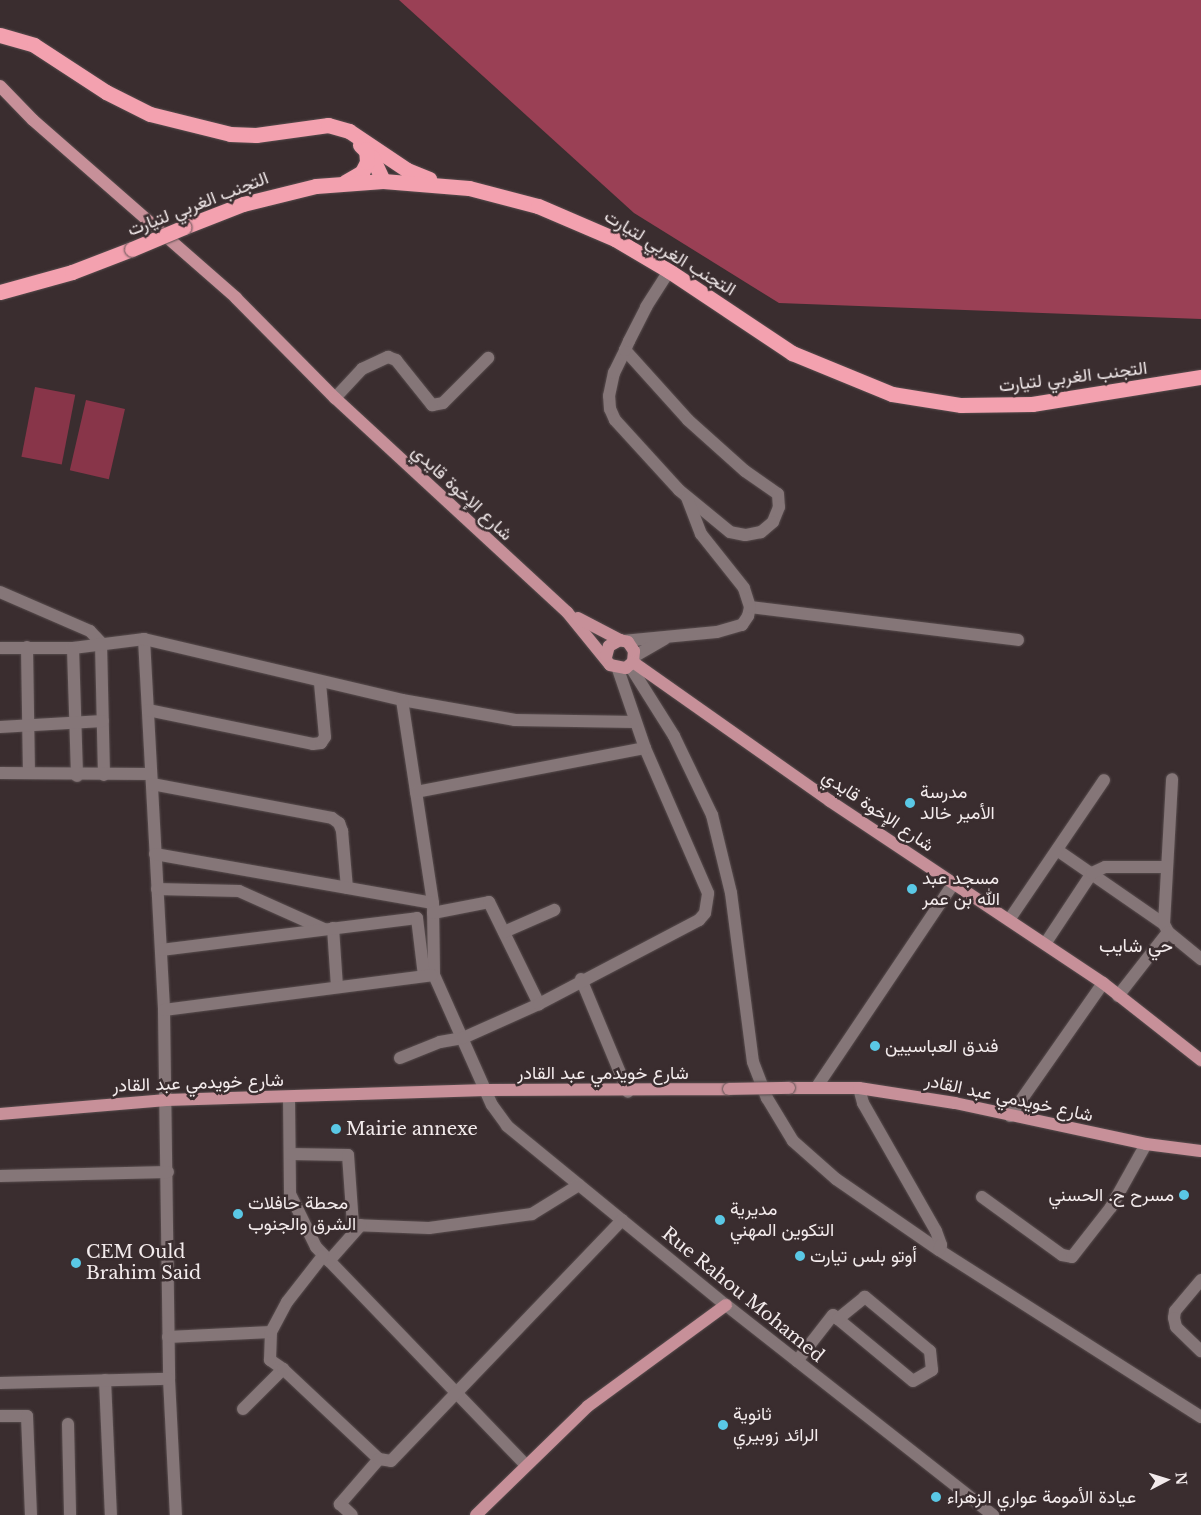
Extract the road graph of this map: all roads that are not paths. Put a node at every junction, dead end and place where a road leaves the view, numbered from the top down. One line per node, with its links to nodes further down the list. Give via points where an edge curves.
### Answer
1 (0, 35): 2 (highway)
2 (16, 39): 3 (highway); 4 (highway); 6 (highway, via 34,46 130,104 180,124 256,136)
3 (0, 41)
4 (0, 47)
5 (0, 86): 17 (main road, شارع الإخوة قايدي, via 33,120 236,298)
6 (300, 127): 7 (highway, via 346,137); 8 (highway, via 328,125 349,131)
7 (366, 149): 9 (highway); 10 (highway, via 367,162 362,172)
8 (385, 154): 9 (highway, via 390,165); 11 (highway, via 407,170)
9 (383, 181): 10 (highway, التجنب الغربي لتيارت); 11 (highway, التجنب الغربي لتيارت)
10 (340, 184): 13 (highway, التجنب الغربي لتيارت, bridge, via 285,191 72,272)
11 (439, 184): 12 (highway, التجنب الغربي لتيارت, via 501,195 577,221)
12 (669, 271): 14 (street, via 646,307); 16 (highway, التجنب الغربي لتيارت, via 792,353 864,386 924,401 961,406 1032,404)
13 (0, 292)
14 (625, 350): 18 (street, via 614,374 610,409 615,420); 18 (street, via 688,420 745,471 778,494 779,507 773,522 761,532 744,535 730,532)
15 (488, 358): 17 (street, via 443,403 432,405 396,360 388,357 362,369)
16 (1201, 377)
17 (335, 398): 21 (main road, شارع الإخوة قايدي)
18 (686, 496): 20 (street, via 701,534 744,588)
19 (0, 592): 26 (street, via 90,631)
20 (750, 607): 22 (street, via 742,625 734,628); 25 (street)
21 (567, 612): 24 (main road, شارع الإخوة قايدي); 30 (main road, شارع الإخوة قايدي)
22 (668, 637): 24 (street); 31 (street)
23 (144, 639): 26 (street); 32 (street); 34 (street)
24 (622, 640): 30 (main road, via 609,646); 31 (main road, via 632,646)
25 (1018, 640)
26 (101, 643): 29 (street); 35 (street)
27 (27, 647): 28 (street); 29 (street); 38 (street)
28 (0, 648)
29 (73, 648): 36 (street)
30 (606, 657): 31 (main road, via 610,664)
31 (629, 663): 37 (street); 53 (main road, شارع الإخوة قايدي); 92 (street, via 697,779 721,843 731,893 753,1062 768,1098 793,1141 811,1158)
32 (320, 683): 33 (street); 34 (street, via 325,737 321,743)
33 (402, 700): 37 (street, via 515,720); 48 (street)
34 (148, 710): 45 (street)
35 (103, 721): 36 (street); 43 (street)
36 (74, 722): 38 (street); 44 (street)
37 (635, 722): 40 (street)
38 (27, 724): 39 (street); 42 (street)
39 (0, 727)
40 (645, 748): 48 (street); 66 (street, via 708,893 708,908 698,920)
41 (0, 773): 42 (street)
42 (28, 773): 44 (street)
43 (104, 775): 44 (street); 45 (street)
44 (77, 776)
45 (151, 779): 50 (street); 54 (street, via 332,818 342,831)
46 (1172, 779): 51 (street)
47 (1104, 780): 49 (street)
48 (416, 792): 56 (street)
49 (1057, 850): 52 (street); 58 (street)
50 (155, 854): 54 (street); 55 (street)
51 (1166, 867): 52 (street, via 1105,866); 59 (street)
52 (1092, 873): 59 (street); 62 (street)
53 (953, 884): 58 (main road, شارع الإخوة قايدي); 75 (street)
54 (347, 888): 56 (street)
55 (157, 889): 60 (street, via 239,890); 63 (street)
56 (433, 908): 61 (street, via 489,902); 65 (street)
57 (554, 910): 61 (street)
58 (1009, 920): 62 (main road, شارع الإخوة قايدي)
59 (1166, 928): 64 (street); 69 (street)
60 (329, 929): 63 (street); 65 (street, via 417,918); 68 (street)
61 (504, 932): 70 (street)
62 (1046, 944): 67 (main road, شارع الإخوة قايدي)
63 (161, 950): 71 (street)
64 (1201, 959)
65 (429, 976): 68 (street); 72 (street, Rue Rahou Mohamed)
66 (581, 979): 70 (street); 78 (street)
67 (1103, 983): 69 (main road, شارع الإخوة قايدي); 82 (street)
68 (337, 988): 71 (street)
69 (1118, 996): 74 (main road, شارع الإخوة قايدي)
70 (539, 1004): 72 (street)
71 (164, 1010): 80 (street)
72 (463, 1038): 73 (street, via 440,1042); 77 (street, Rue Rahou Mohamed)
73 (400, 1058)
74 (1201, 1060)
75 (816, 1088): 76 (main road, شارع خويدمي عبد القادر); 78 (main road, شارع خويدمي عبد القادر, bridge)
76 (859, 1088): 82 (main road, شارع خويدمي عبد القادر); 92 (street, via 863,1103 936,1232 941,1245)
77 (486, 1090): 78 (main road, شارع خويدمي عبد القادر); 79 (main road, شارع خويدمي عبد القادر); 88 (street, Rue Rahou Mohamed, via 507,1126)
78 (628, 1092)
79 (290, 1097): 80 (main road, شارع خويدمي عبد القادر); 85 (street)
80 (166, 1100): 81 (main road, شارع خويدمي عبد القادر); 86 (street)
81 (1, 1112)
82 (1010, 1116): 83 (main road, شارع خويدمي عبد القادر)
83 (1146, 1144): 84 (main road, شارع خويدمي عبد القادر); 89 (street, via 1112,1207 1072,1257 1062,1255)
84 (1201, 1151)
85 (290, 1154): 91 (street, via 348,1155 354,1225); 93 (street, via 290,1194 316,1247)
86 (168, 1172): 87 (street); 98 (street)
87 (0, 1176)
88 (578, 1185): 90 (street, Rue Rahou Mohamed); 91 (street, via 532,1214 429,1228)
89 (982, 1197)
90 (622, 1220): 95 (street, Rue Rahou Mohamed); 105 (street)
91 (361, 1225): 93 (street)
92 (939, 1250): 108 (street)
93 (326, 1258): 97 (street, via 287,1302); 105 (street)
94 (1201, 1280): 99 (street, via 1174,1318 1176,1327)
95 (726, 1305): 100 (street, Rue Rahou Mohamed); 111 (main road, via 588,1406)
96 (838, 1319): 96 (street, via 913,1381 932,1370 930,1351 865,1297); 100 (street, via 833,1315)
97 (271, 1332): 98 (street); 101 (street, via 270,1360)
98 (168, 1337): 102 (street)
99 (1201, 1351)
100 (797, 1360): 118 (street, Rue Rahou Mohamed)
101 (283, 1369): 106 (street); 110 (street)
102 (169, 1378): 103 (street); 115 (street)
103 (105, 1380): 104 (street); 114 (street)
104 (0, 1383)
105 (457, 1393): 110 (street, via 391,1461); 111 (street)
106 (243, 1409)
107 (0, 1416): 112 (street, via 27,1416)
108 (1201, 1417)
109 (68, 1424): 113 (street)
110 (379, 1458): 116 (street, via 340,1504)
111 (526, 1465): 117 (main road)
112 (31, 1515)
113 (70, 1515)
114 (111, 1515)
115 (176, 1515)
116 (352, 1515)
117 (476, 1515)
118 (993, 1515)

